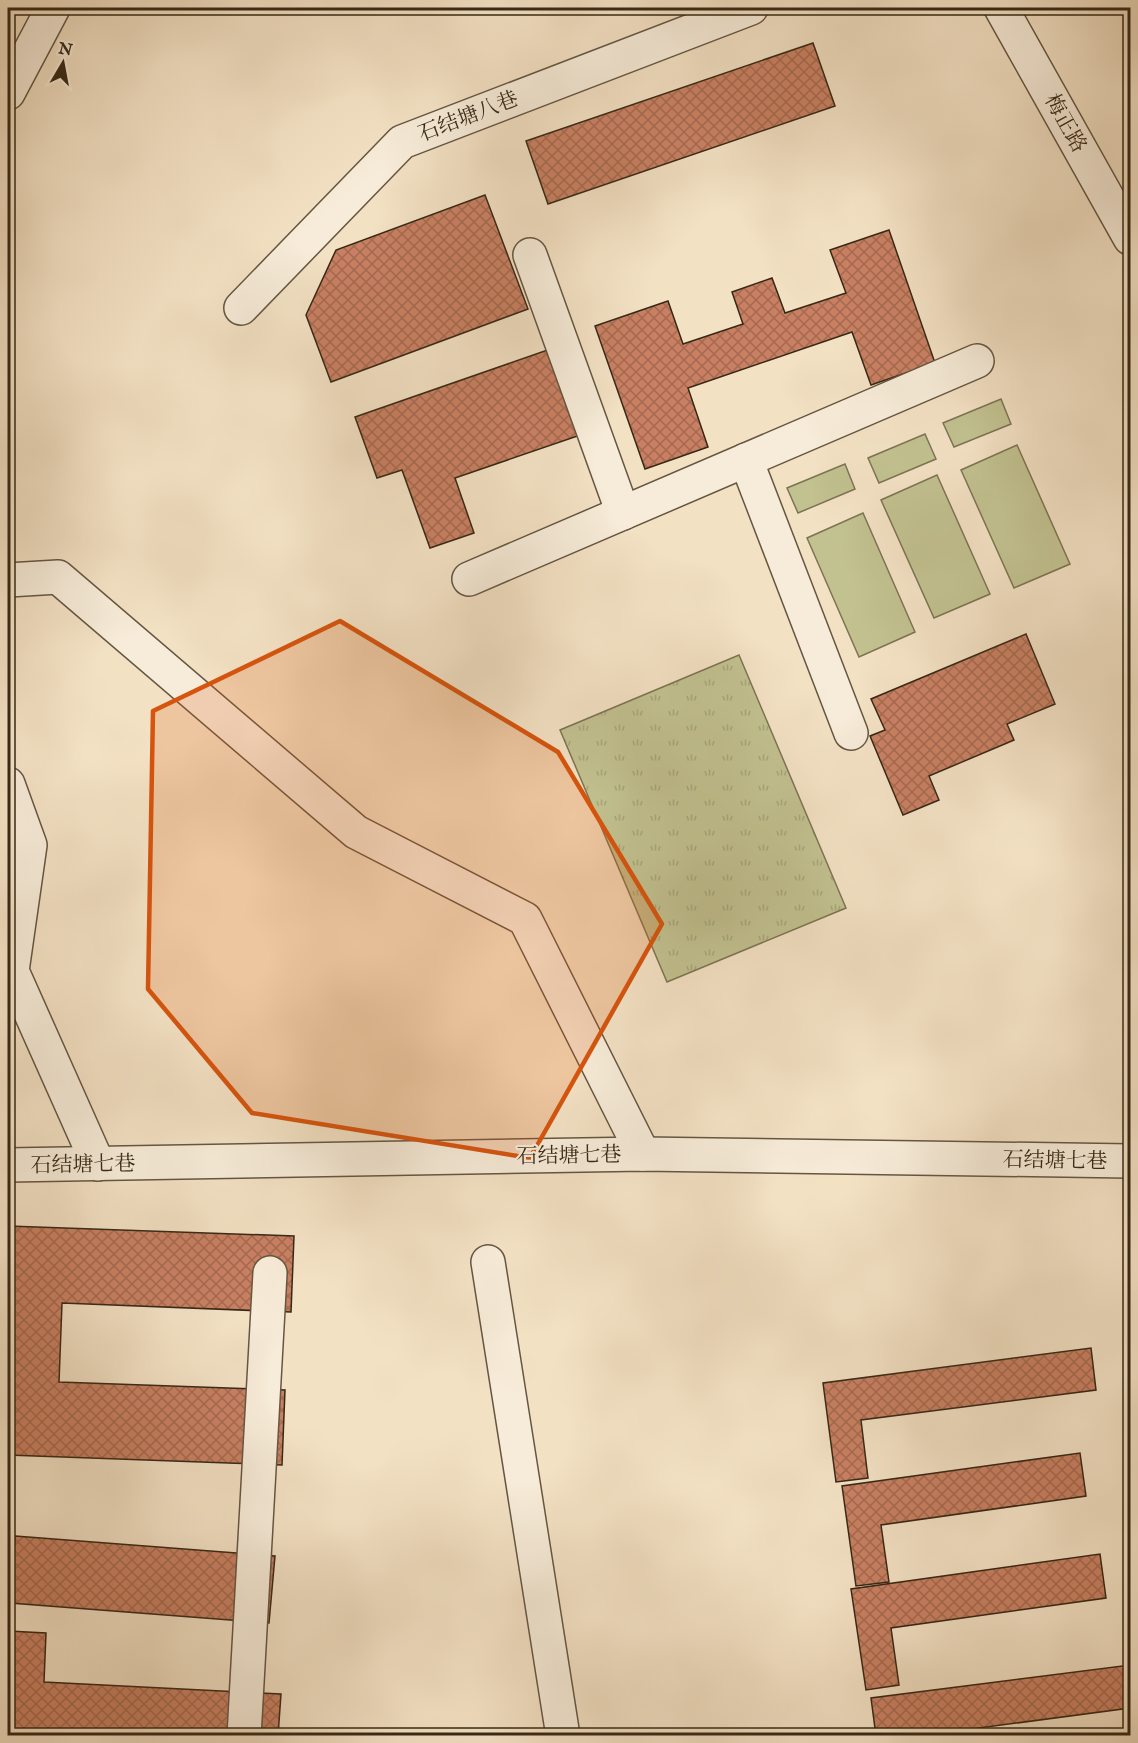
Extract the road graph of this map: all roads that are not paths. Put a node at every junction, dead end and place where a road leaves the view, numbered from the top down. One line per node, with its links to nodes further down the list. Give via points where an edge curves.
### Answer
1 (53, 8): 4 (street)
2 (751, 8): 7 (street, 石结塘八巷, via 402,142)
3 (1001, 8): 5 (street, 梅正路)
4 (8, 93)
5 (1131, 237)
6 (530, 255): 10 (street)
7 (241, 308)
8 (977, 361): 9 (street)
9 (746, 460): 10 (street); 13 (street)
10 (623, 513): 11 (street)
11 (469, 579)
12 (8, 580): 15 (street, via 58,578 356,832 525,919)
13 (851, 733)
14 (8, 784): 17 (street, via 30,845 12,971)
15 (643, 1154): 16 (street, 石结塘七巷); 17 (street, 石结塘七巷)
16 (1131, 1161)
17 (98, 1164): 18 (street, 石结塘七巷)
18 (8, 1165)
19 (488, 1262): 22 (street)
20 (270, 1273): 21 (street)
21 (244, 1736)
22 (563, 1736)

